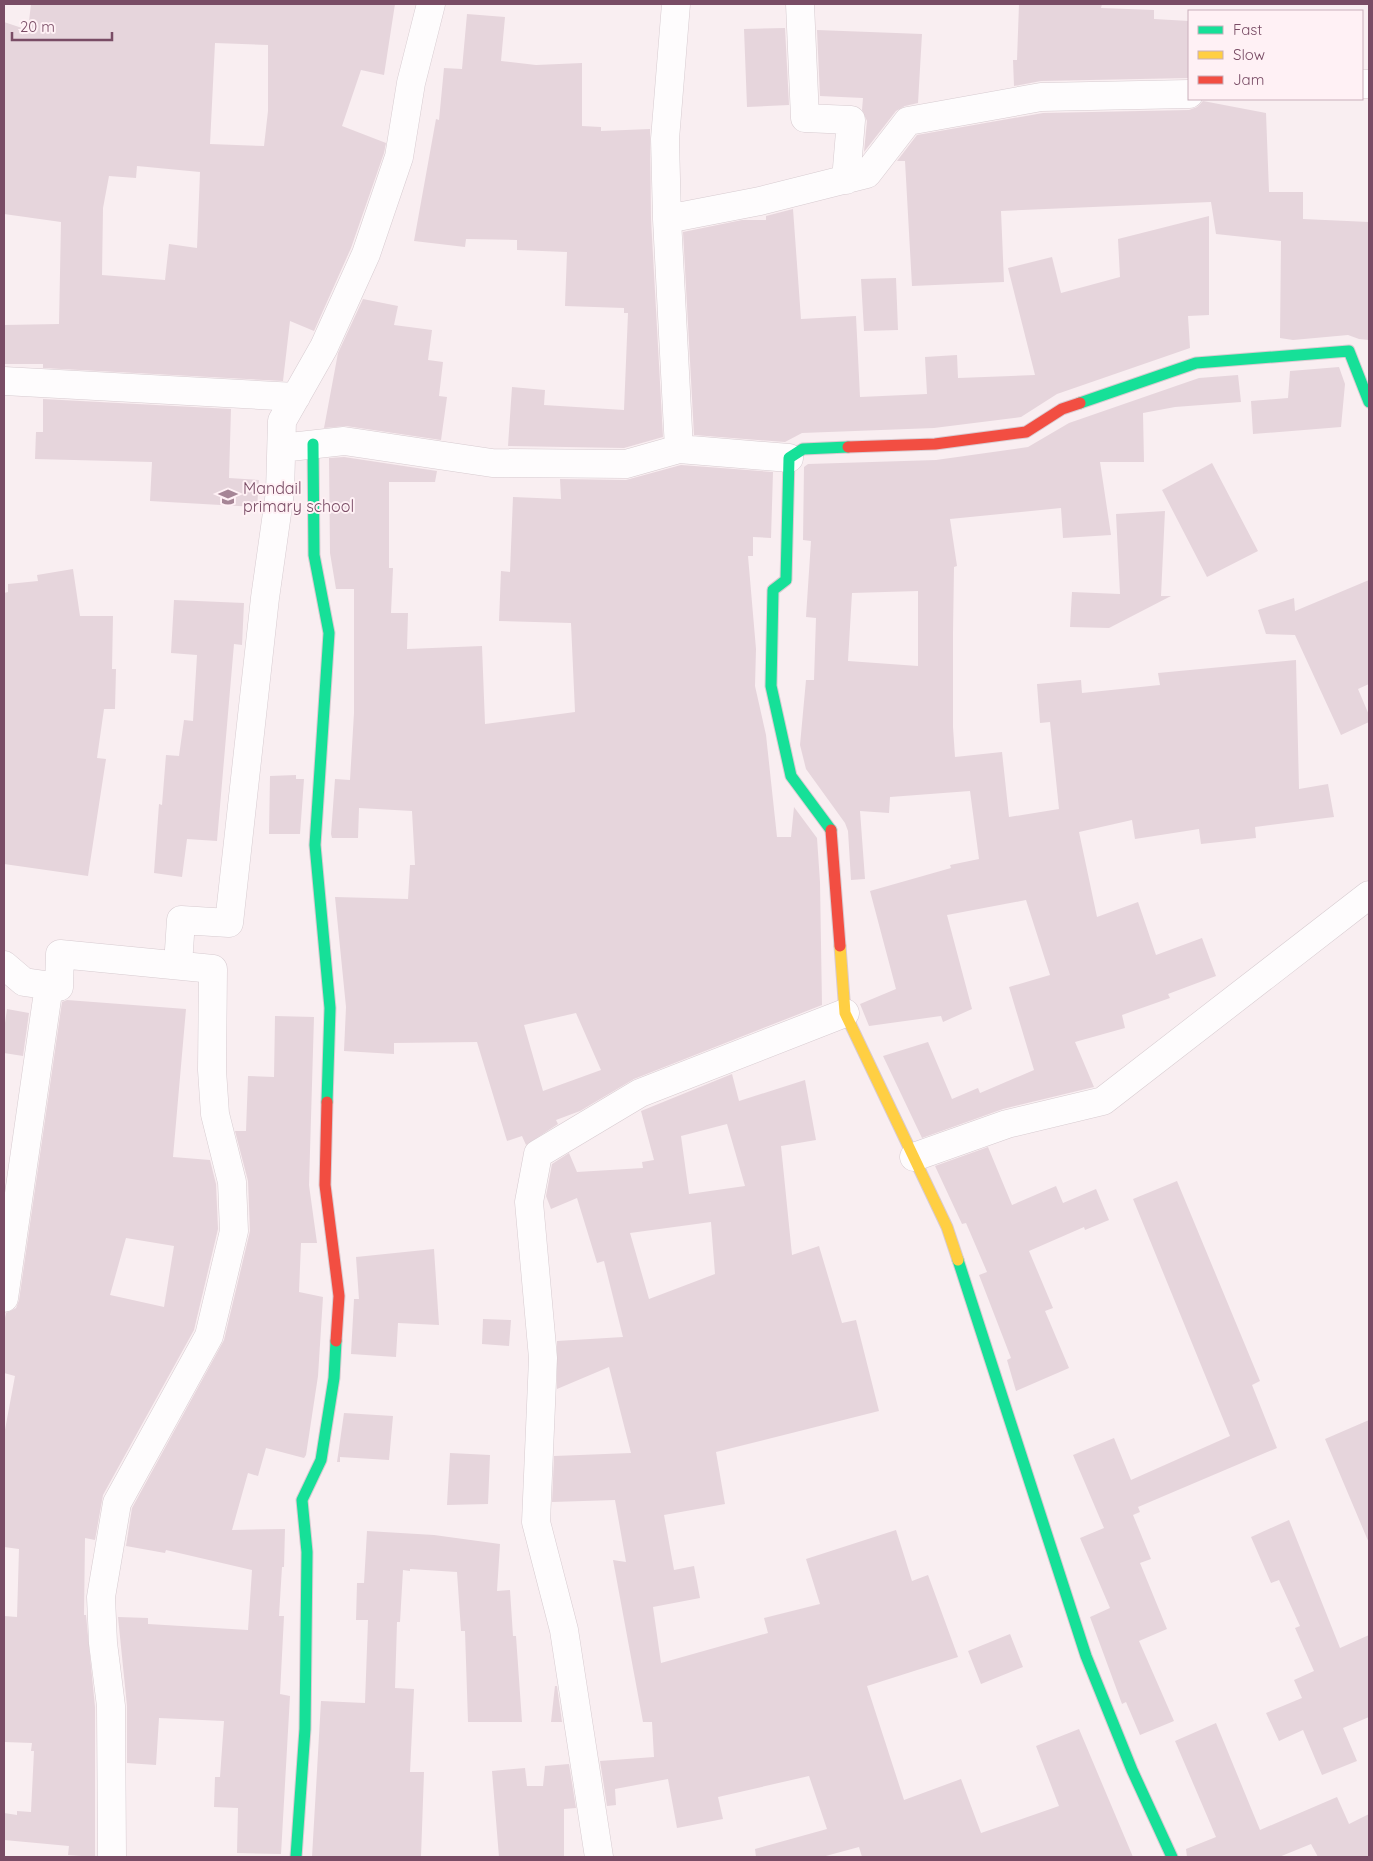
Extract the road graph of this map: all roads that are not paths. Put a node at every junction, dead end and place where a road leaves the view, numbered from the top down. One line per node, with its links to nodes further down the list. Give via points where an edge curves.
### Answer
1 (431, 4): 8 (street, via 411,83 399,157 366,254 324,348)
2 (676, 4): 6 (street, via 665,139)
3 (800, 4): 5 (street, via 805,118 851,120)
4 (1188, 94): 5 (street, via 1041,97 908,121 867,174)
5 (846, 180): 6 (street, via 760,201)
6 (667, 218): 12 (street)
7 (4, 381): 8 (street)
8 (296, 397): 11 (street, via 282,421)
9 (1369, 402): 13 (street, via 1349,351 1196,363 1062,409 1026,432 935,444 803,449)
10 (313, 444): 11 (street); 12 (street, via 344,441 492,462 569,464 626,464); 22 (street, via 314,555 329,633 315,845 330,1008 325,1185 339,1296 334,1378 321,1460 302,1500 307,1552 305,1729)
11 (281, 448): 16 (street, via 280,492 229,923 181,920)
12 (679, 448): 13 (street)
13 (789, 458): 18 (street, via 786,580 773,590 771,686 791,776 832,832)
14 (1369, 895): 19 (street, via 1103,1101 1007,1124)
15 (4, 964): 17 (street, via 24,982)
16 (178, 965): 17 (street, via 60,954 59,986); 21 (street, via 213,969 212,1079 215,1114 232,1182 234,1231 209,1336 118,1503 101,1597 103,1642 112,1706)
17 (49, 985): 20 (street)
18 (845, 1014): 19 (street); 23 (street, via 640,1093 538,1154 529,1202 543,1358 536,1522 564,1630)
19 (914, 1157): 24 (street, via 947,1227 1086,1656 1132,1770)
20 (4, 1298)
21 (112, 1857)
22 (296, 1857)
23 (599, 1857)
24 (1172, 1857)

